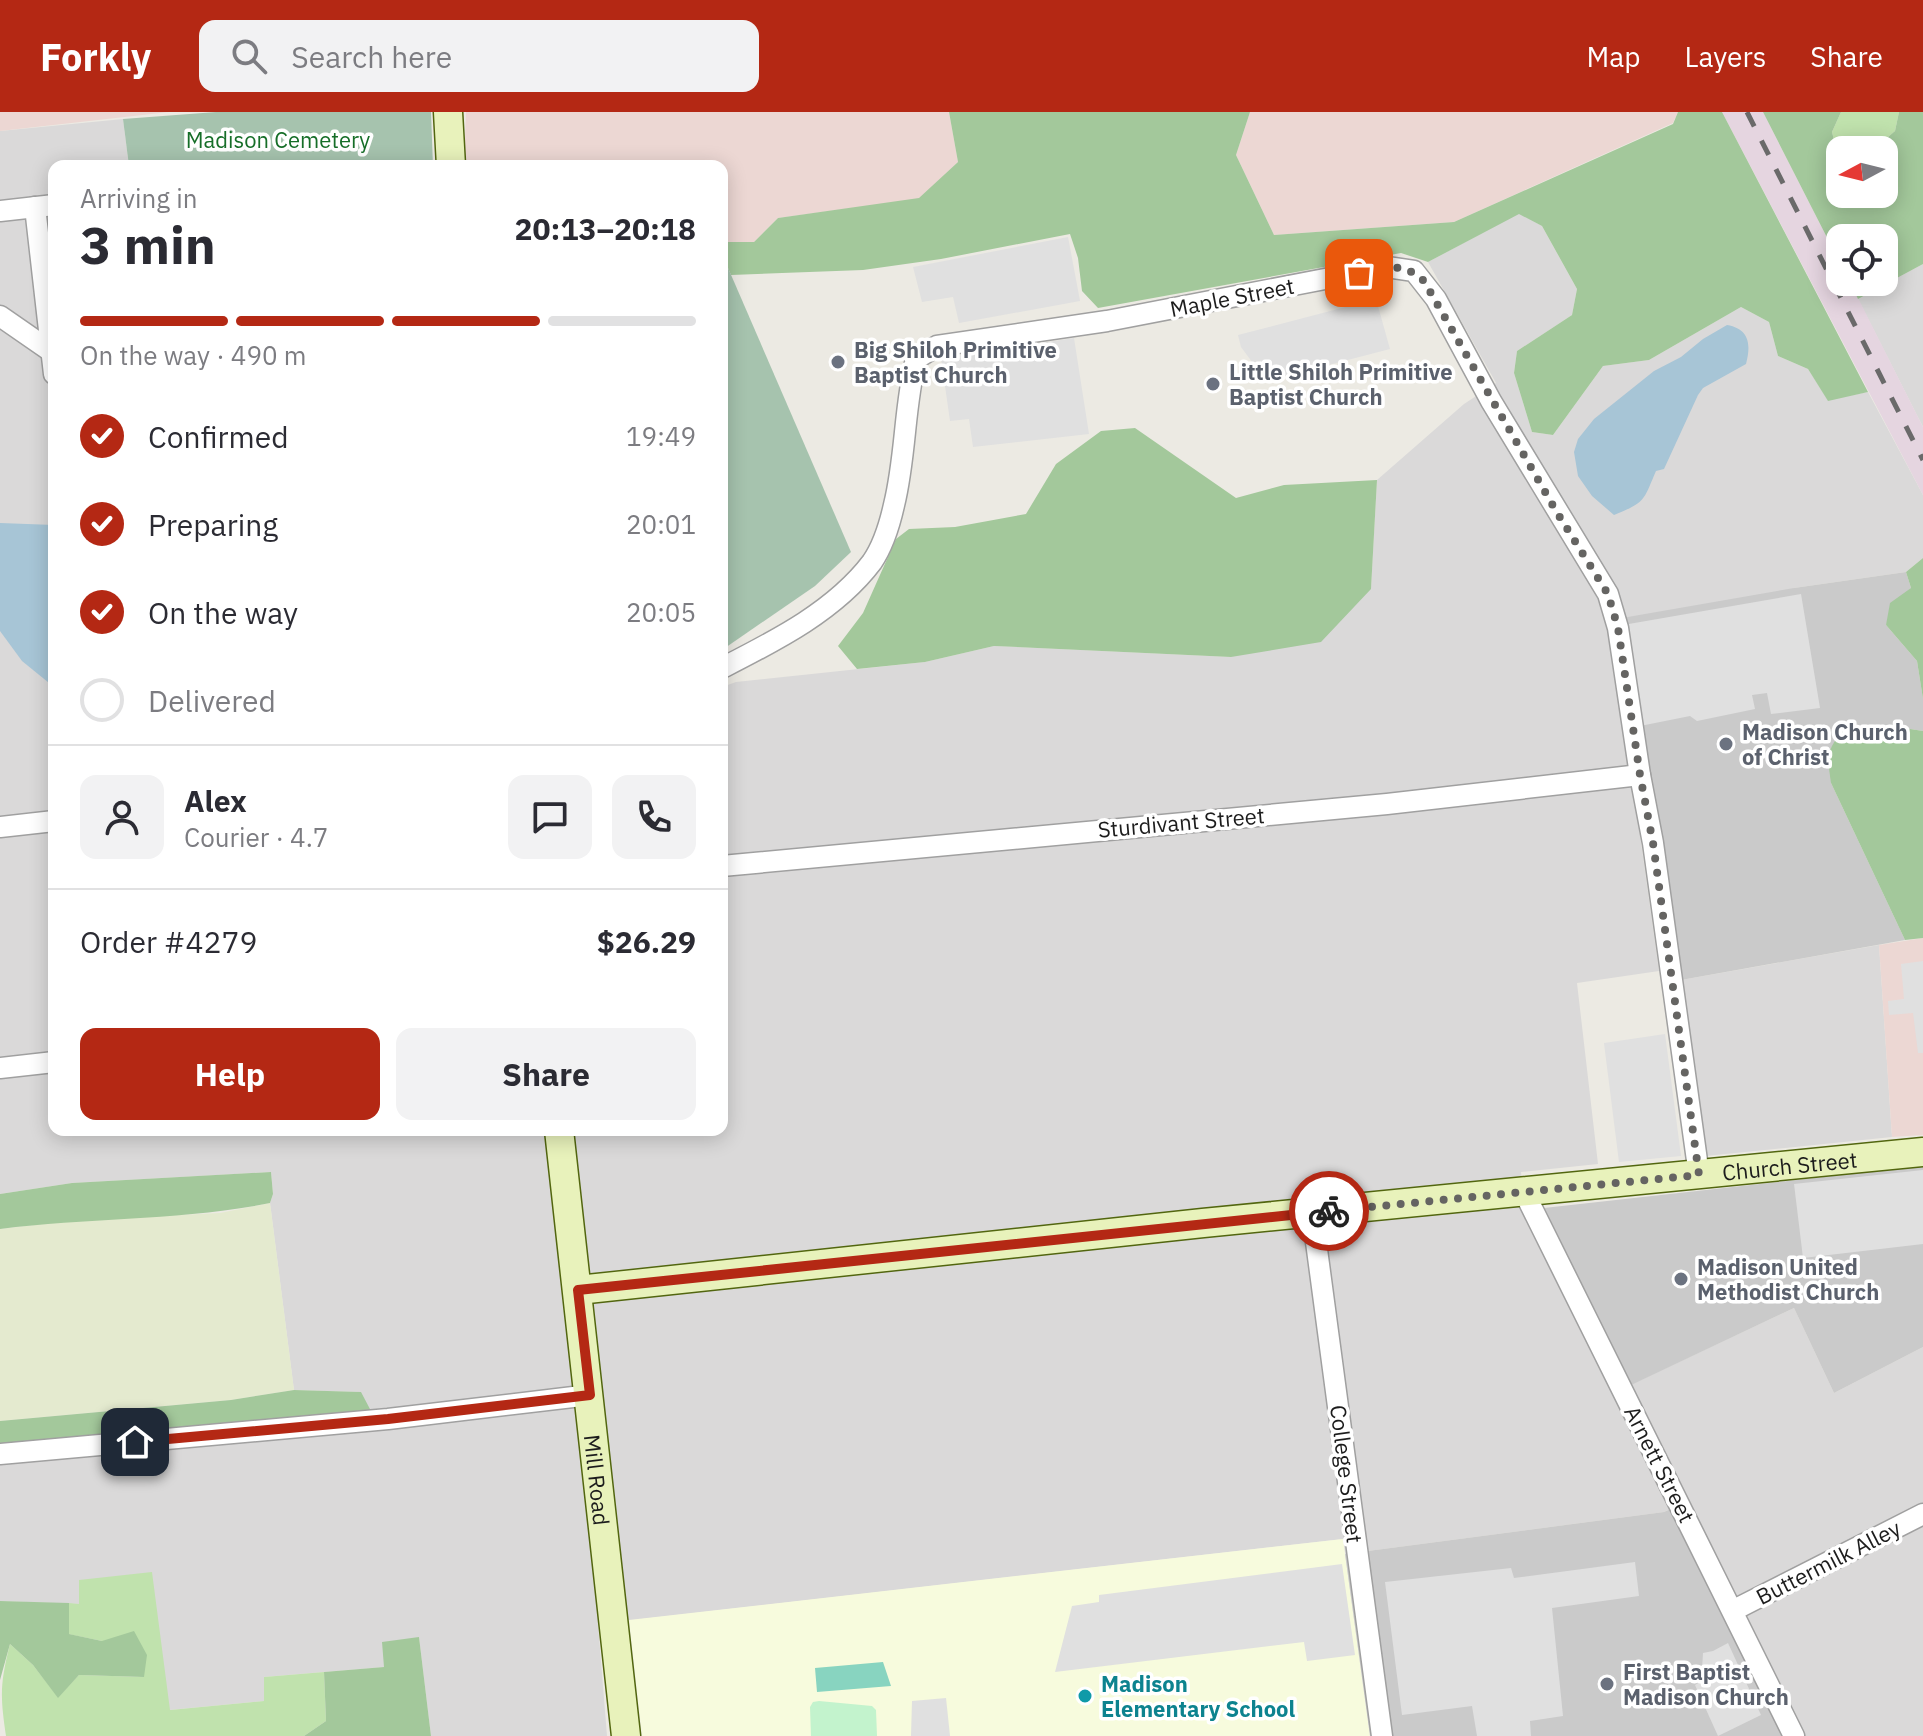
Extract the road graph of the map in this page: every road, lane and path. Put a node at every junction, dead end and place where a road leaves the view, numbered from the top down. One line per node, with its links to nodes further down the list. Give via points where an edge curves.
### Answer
1 (448, 112): 2 (street)
2 (451, 160)
3 (44, 206): 4 (street); 5 (street)
4 (0, 211)
5 (48, 279)
6 (0, 316): 7 (street)
7 (48, 349)
8 (728, 665): 9 (street, Maple Street, via 811,617 842,594 873,560 895,503 916,359 937,346 1400,267 1414,271 1436,299 1608,594)
9 (1640, 775): 12 (street, Sturdivant Street); 17 (street, Maple Street)
10 (48, 822): 11 (street)
11 (0, 827)
12 (728, 865)
13 (48, 1063): 14 (street)
14 (0, 1068)
15 (560, 1136): 20 (street, Mill Road)
16 (1912, 1153): 17 (street, Church Street)
17 (1699, 1175): 18 (street, Church Street)
18 (1524, 1192): 19 (street, Church Street); 24 (street, Arnett Street)
19 (1312, 1212): 20 (street, Church Street); 26 (street, College Street)
20 (578, 1290): 21 (street, Mill Road)
21 (590, 1395): 22 (street); 25 (street, Mill Road)
22 (0, 1454)
23 (1923, 1514): 24 (street, Buttermilk Alley)
24 (1734, 1610): 27 (street, Arnett Street)
25 (626, 1736)
26 (1382, 1736)
27 (1794, 1736)

